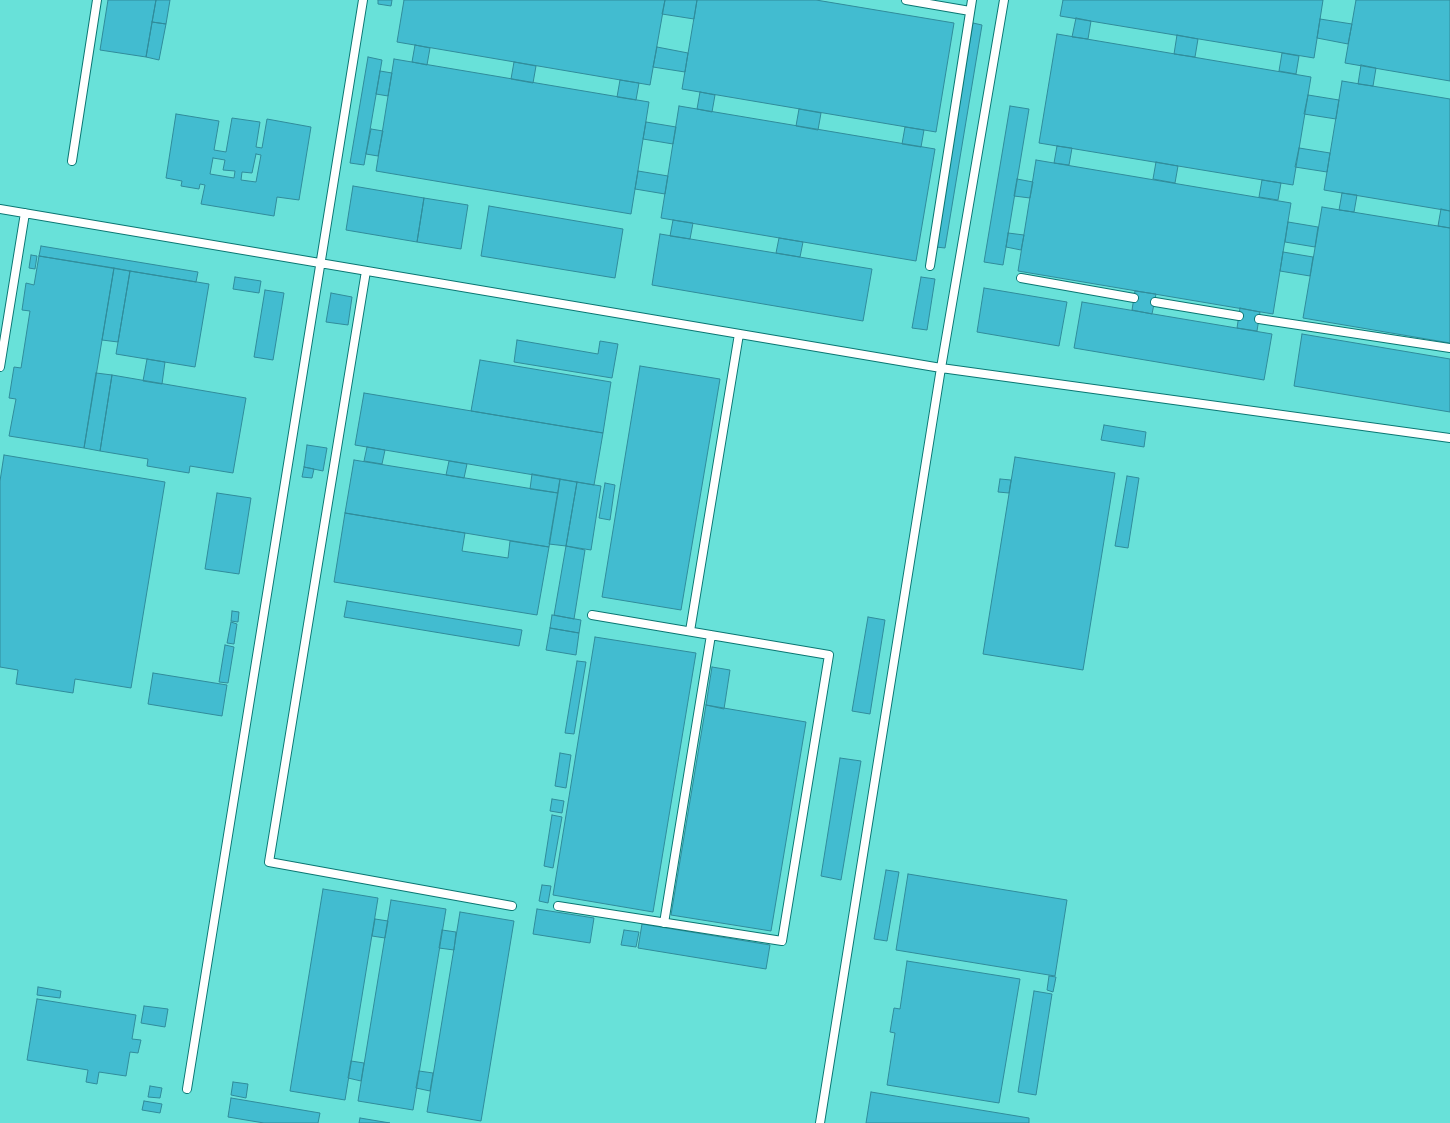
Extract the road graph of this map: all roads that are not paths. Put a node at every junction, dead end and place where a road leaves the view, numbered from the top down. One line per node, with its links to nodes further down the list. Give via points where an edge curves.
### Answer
1 (97, 0): 7 (lane)
2 (363, 0): 10 (lane)
3 (906, 0): 6 (lane)
4 (972, 0): 6 (lane)
5 (1004, 0): 21 (lane)
6 (970, 11): 11 (lane)
7 (72, 161)
8 (0, 209): 9 (lane)
9 (25, 213): 10 (lane); 20 (lane)
10 (320, 263): 12 (lane); 29 (lane)
11 (930, 266)
12 (366, 271): 18 (lane); 26 (lane, via 269,862)
13 (1021, 278): 14 (lane)
14 (1134, 298)
15 (1154, 302): 16 (lane)
16 (1239, 316)
17 (1259, 319): 19 (lane)
18 (739, 334): 21 (lane); 24 (lane)
19 (1450, 348)
20 (0, 367)
21 (942, 368): 22 (lane); 30 (lane)
22 (1450, 438)
23 (592, 615): 24 (lane)
24 (690, 631): 25 (lane)
25 (711, 635): 28 (lane); 28 (lane, via 829,655 820,712 782,942)
26 (512, 906)
27 (558, 906): 28 (lane)
28 (664, 923)
29 (186, 1089)
30 (820, 1123)

